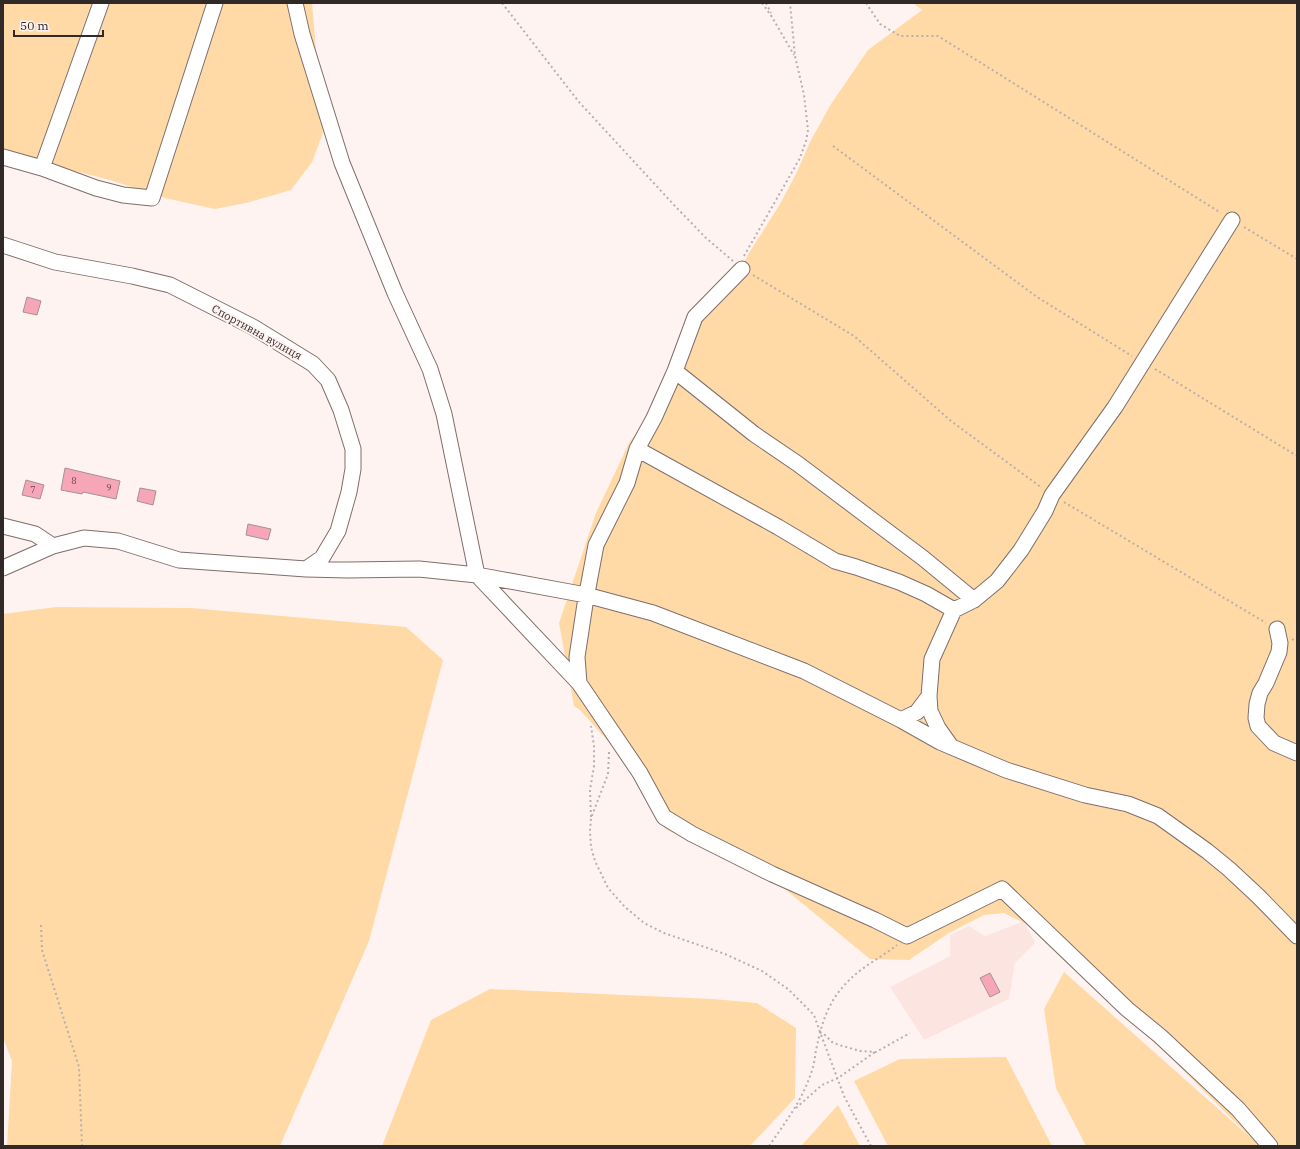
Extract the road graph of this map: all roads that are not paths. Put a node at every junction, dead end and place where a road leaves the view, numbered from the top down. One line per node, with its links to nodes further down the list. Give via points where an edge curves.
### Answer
1 (101, 3): 5 (street)
2 (215, 3): 5 (street, via 152,198 122,195 96,188)
3 (295, 3): 15 (street, via 302,34 342,163 395,293 430,369 444,414)
4 (3, 157): 5 (street)
5 (42, 168)
6 (1232, 220): 17 (street, via 1115,408 1052,496 1017,555 997,581)
7 (3, 245): 14 (street, Спортивна вулиця, via 55,262 170,285 253,327 313,364 328,380 353,448 353,469 338,531 322,558)
8 (742, 269): 9 (street, via 695,317)
9 (675, 370): 10 (street); 17 (street, via 754,434 905,544)
10 (637, 449): 16 (street, via 627,483 596,545); 18 (street, via 835,561 899,582)
11 (3, 526): 12 (street, via 35,534)
12 (53, 546): 13 (street); 14 (street, via 84,538 118,541 179,560)
13 (3, 568)
14 (306, 569): 15 (street, via 419,570)
15 (477, 575): 16 (street); 20 (street)
16 (586, 595): 20 (street, via 577,657); 22 (street, via 653,613 804,671)
17 (974, 600): 18 (street)
18 (954, 610): 21 (street, via 932,659)
19 (1277, 629): 24 (street, via 1279,652 1260,693 1256,718 1258,726 1274,743)
20 (579, 683): 26 (street, via 640,773 664,817 772,874 907,936 1002,889 1127,1009 1160,1036 1238,1109)
21 (928, 696): 22 (street, via 917,712); 23 (street, via 930,711)
22 (901, 720): 23 (street)
23 (951, 747): 25 (street, via 1006,770 1085,795 1128,804 1158,816 1230,869)
24 (1297, 753)
25 (1297, 936)
26 (1270, 1146)

